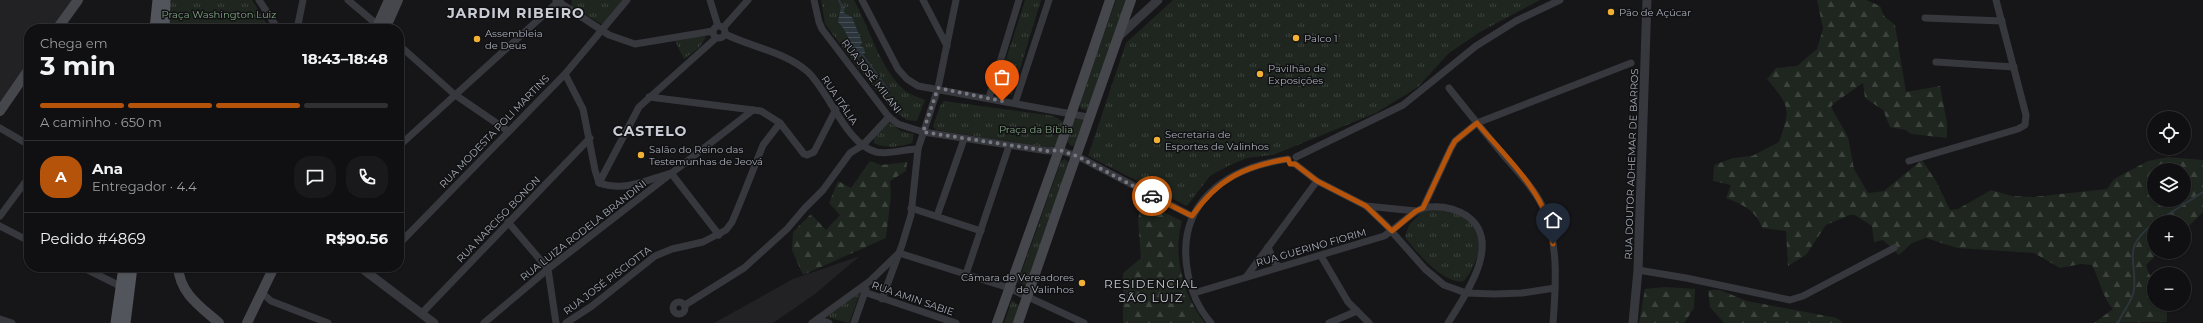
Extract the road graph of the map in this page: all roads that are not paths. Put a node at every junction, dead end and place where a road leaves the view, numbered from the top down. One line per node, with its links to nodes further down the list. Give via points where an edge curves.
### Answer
1 (78, 0): 27 (main road)
2 (158, 0): 28 (main road)
3 (165, 0): 29 (main road)
4 (259, 0): 30 (street)
5 (303, 0): 31 (street)
6 (348, 0): 32 (street)
7 (389, 0): 33 (main road)
8 (398, 0): 34 (main road)
9 (627, 0): 35 (street, RUA MODESTA POLI MARTINS)
10 (710, 0): 36 (street)
11 (748, 0): 36 (street)
12 (814, 0): 55 (street, RUA JOSÉ MILANI, via 822,29)
13 (862, 0): 45 (street, via 902,74 918,86)
14 (923, 0): 38 (street)
15 (956, 0): 38 (street)
16 (1019, 0): 49 (street)
17 (1049, 0): 50 (street)
18 (1110, 0): 54 (main road)
19 (1131, 0): 37 (main road)
20 (1158, 0): 37 (street)
21 (1560, 0): 71 (street, via 1516,21 1476,46 1402,105)
22 (1996, 0): 26 (street)
23 (558, 1): 35 (street); 47 (street)
24 (1646, 2): 96 (street, RUA DOUTOR ADHEMAR DE BARROS)
25 (1925, 18): 26 (street)
26 (2002, 21): 42 (street)
27 (61, 24)
28 (156, 24)
29 (164, 24)
30 (275, 24)
31 (298, 24)
32 (375, 24)
33 (381, 24)
34 (383, 24)
35 (601, 30): 36 (street, via 619,40 635,44); 43 (street, RUA MODESTA POLI MARTINS)
36 (719, 31): 48 (street); 51 (street, RUA ITÁLIA, via 795,63 807,71)
37 (1118, 37): 56 (main road)
38 (947, 46): 45 (street)
39 (404, 50): 47 (street)
40 (1936, 62): 42 (street)
41 (1631, 63): 58 (street, RUA GUERINO FIORIM)
42 (2014, 67): 72 (street, via 2026,119 2025,125)
43 (565, 74): 60 (street, RUA MODESTA POLI MARTINS); 62 (street, via 580,99)
44 (24, 76): 53 (main road)
45 (938, 88): 49 (street); 61 (street)
46 (1448, 88): 58 (street)
47 (454, 94): 60 (street); 65 (street)
48 (649, 97): 52 (street); 76 (street, via 631,119)
49 (989, 98): 50 (street)
50 (1015, 103): 54 (street)
51 (836, 109): 57 (street, via 814,152 807,156); 66 (street, RUA ITÁLIA, via 848,131)
52 (753, 110): 57 (street, via 768,114); 73 (street, RUA LUIZA RODELA BRANDINI)
53 (0, 111)
54 (1071, 112): 56 (street); 69 (main road)
55 (889, 117): 61 (street, RUA JOSÉ MILANI, via 898,124); 66 (street)
56 (1088, 117): 70 (main road)
57 (780, 123): 87 (street, RUA JOSÉ PISCIOTTA, via 763,145 732,222)
58 (1477, 123): 79 (street, RUA GUERINO FIORIM, via 1455,141); 110 (street, via 1542,205 1553,244)
59 (0, 128): 64 (street)
60 (508, 131): 89 (street, RUA MODESTA POLI MARTINS)
61 (923, 132): 63 (street, RUA JOSÉ MILANI); 68 (street)
62 (590, 138): 76 (street); 83 (street, RUA NARCISO BONON)
63 (964, 139): 67 (street, RUA JOSÉ MILANI); 81 (street)
64 (24, 141)
65 (404, 141)
66 (863, 145): 68 (street, RUA ITÁLIA, via 876,152); 117 (street, via 850,153 823,190 804,208 788,229 744,268)
67 (1009, 146): 69 (street, RUA JOSÉ MILANI); 85 (street)
68 (918, 149): 78 (street)
69 (1059, 150): 70 (street, RUA JOSÉ MILANI); 109 (main road)
70 (1077, 156): 82 (street, RUA JOSÉ MILANI); 115 (main road)
71 (1296, 160): 74 (street); 82 (street, via 1291,156 1237,173 1213,190)
72 (1909, 161)
73 (671, 173): 76 (street, via 626,187); 87 (street); 95 (street, RUA LUIZA RODELA BRANDINI)
74 (1317, 181): 77 (street); 90 (street)
75 (24, 183): 80 (street)
76 (600, 183)
77 (1366, 206): 79 (street); 86 (street)
78 (911, 208): 81 (street); 92 (street)
79 (1419, 209): 86 (street, RUA GUERINO FIORIM); 113 (street, via 1446,207 1463,213 1475,224 1482,239 1482,258)
80 (0, 216)
81 (937, 216): 85 (street)
82 (1192, 216): 114 (street, via 1185,255)
83 (508, 222): 95 (street); 119 (street, RUA NARCISO BONON)
84 (0, 226): 88 (street)
85 (981, 230): 104 (street)
86 (1392, 231): 93 (street, RUA GUERINO FIORIM, via 1384,236); 113 (street, via 1425,269 1444,284)
87 (719, 235): 131 (street, RUA JOSÉ PISCIOTTA, via 655,256 592,306)
88 (24, 238)
89 (404, 239)
90 (1268, 247): 94 (street, via 1274,262); 106 (street)
91 (1894, 248): 96 (street, via 1803,296 1790,300)
92 (899, 253): 104 (street); 107 (street); 116 (street)
93 (1321, 256): 94 (street, RUA GUERINO FIORIM); 118 (street, via 1336,284)
94 (1280, 267): 106 (street, RUA GUERINO FIORIM)
95 (548, 269): 129 (street, RUA LUIZA RODELA BRANDINI); 130 (street)
96 (1638, 270): 143 (street, RUA DOUTOR ADHEMAR DE BARROS)
97 (92, 272): 108 (street)
98 (124, 272): 108 (main road)
99 (130, 272): 108 (main road)
100 (178, 272): 125 (main road, via 184,290)
101 (271, 272): 111 (main road)
102 (366, 272): 105 (street)
103 (372, 272): 105 (street)
104 (966, 274): 109 (street)
105 (369, 275): 119 (street)
106 (1246, 277): 114 (street, RUA GUERINO FIORIM)
107 (870, 281): 112 (street); 121 (street)
108 (125, 288): 123 (main road); 124 (main road)
109 (1009, 288): 115 (street); 135 (main road)
110 (1555, 288): 113 (street, via 1506,294); 142 (street)
111 (261, 292): 126 (main road); 127 (street, via 271,301)
112 (864, 292): 116 (street, RUA AMIN SABIE); 133 (street)
113 (1466, 292): 141 (street)
114 (1194, 293): 138 (street)
115 (1028, 295): 136 (main road); 137 (street, via 1041,304)
116 (882, 299): 134 (street, RUA AMIN SABIE)
117 (685, 305)
118 (1357, 311): 139 (street); 140 (street)
119 (422, 313): 128 (street)
120 (0, 319): 122 (street)
121 (815, 321): 132 (street)
122 (12, 323)
123 (116, 323)
124 (125, 323)
125 (219, 323)
126 (247, 323)
127 (328, 323)
128 (434, 323)
129 (484, 323)
130 (556, 323)
131 (566, 323)
132 (829, 323)
133 (854, 323)
134 (956, 323)
135 (997, 323)
136 (1018, 323)
137 (1084, 323)
138 (1211, 323)
139 (1328, 323)
140 (1369, 323)
141 (1448, 323)
142 (1553, 323)
143 (1633, 323)

